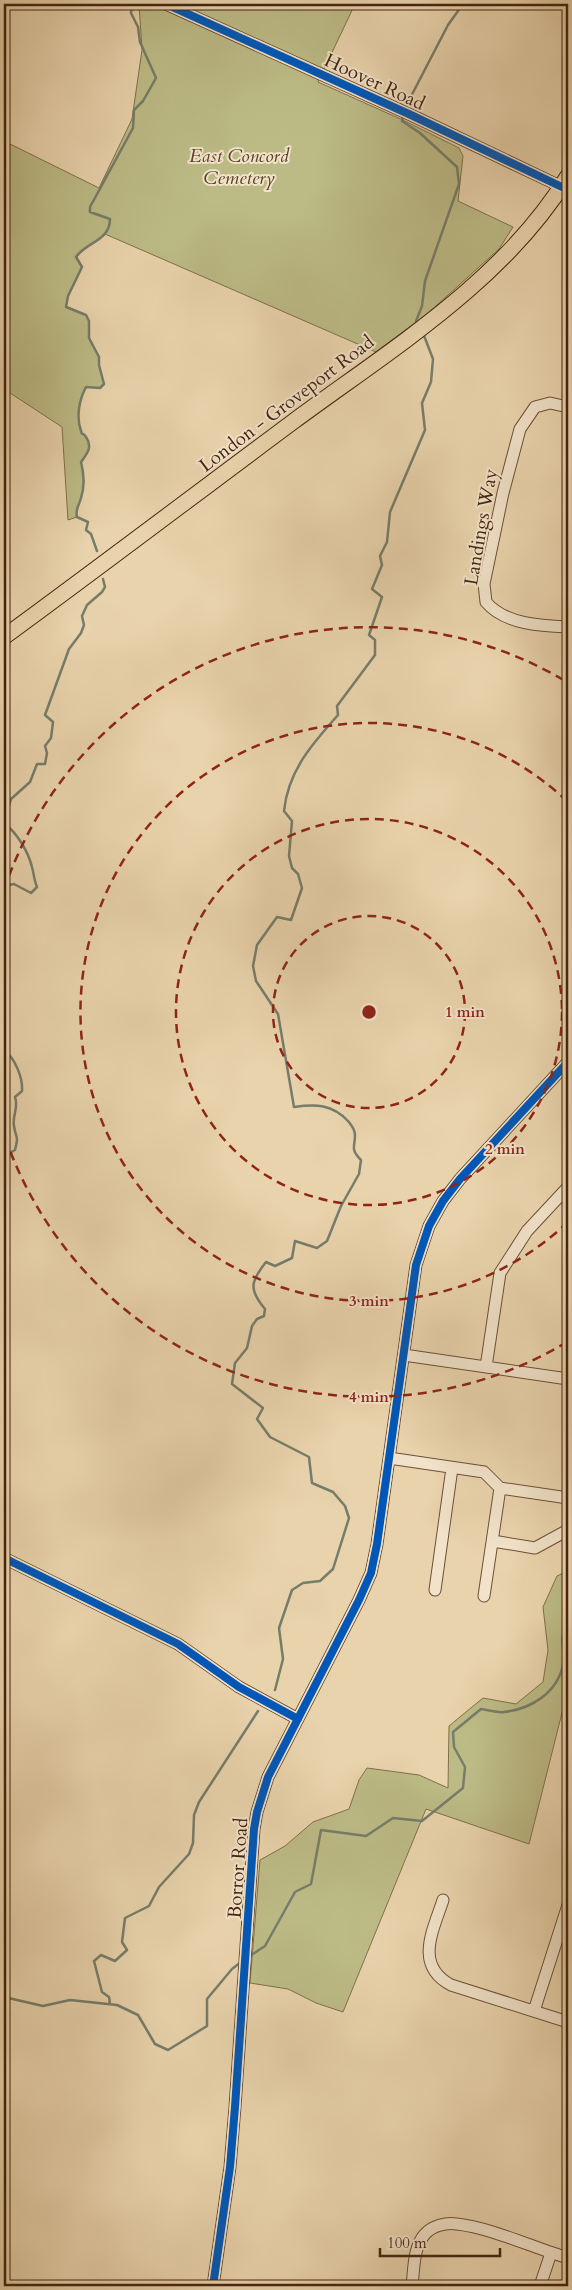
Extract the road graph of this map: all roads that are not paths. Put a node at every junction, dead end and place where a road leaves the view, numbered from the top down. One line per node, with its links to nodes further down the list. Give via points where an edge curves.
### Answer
1 (166, 4): 2 (street, Hoover Road)
2 (566, 184): 5 (main road, London - Groveport Road, via 514,248 419,329)
3 (568, 407): 4 (street, Landings Way, via 550,403 535,407 520,429 507,473 484,584 486,602 492,609 516,620)
4 (568, 627)
5 (4, 637)
6 (568, 1062): 8 (street, Borror Road, via 443,1200 429,1226 416,1265)
7 (568, 1187): 9 (street, via 527,1230 500,1273)
8 (404, 1355): 9 (street); 11 (street, Borror Road)
9 (486, 1367): 10 (street)
10 (568, 1379)
11 (390, 1458): 12 (street); 20 (street, Borror Road, via 371,1573)
12 (452, 1468): 13 (street, via 484,1472); 18 (street)
13 (500, 1488): 14 (street); 16 (street)
14 (568, 1498)
15 (568, 1530): 16 (street, via 535,1548)
16 (494, 1541): 19 (street)
17 (4, 1558): 20 (street, via 178,1644 239,1687)
18 (436, 1590)
19 (484, 1596)
20 (298, 1719): 27 (street, Borror Road, via 268,1777 257,1812 230,2167)
21 (443, 1900): 23 (street, via 429,1944 432,1968 451,1985)
22 (568, 1905): 23 (street)
23 (534, 2011): 24 (street)
24 (568, 2022)
25 (550, 2253): 26 (street); 30 (street, via 478,2228 442,2225 429,2230 418,2245); 31 (street)
26 (568, 2258)
27 (216, 2272): 28 (street, Borror Road); 29 (street, Borror Road)
28 (213, 2286)
29 (218, 2286)
30 (412, 2286)
31 (540, 2286)

